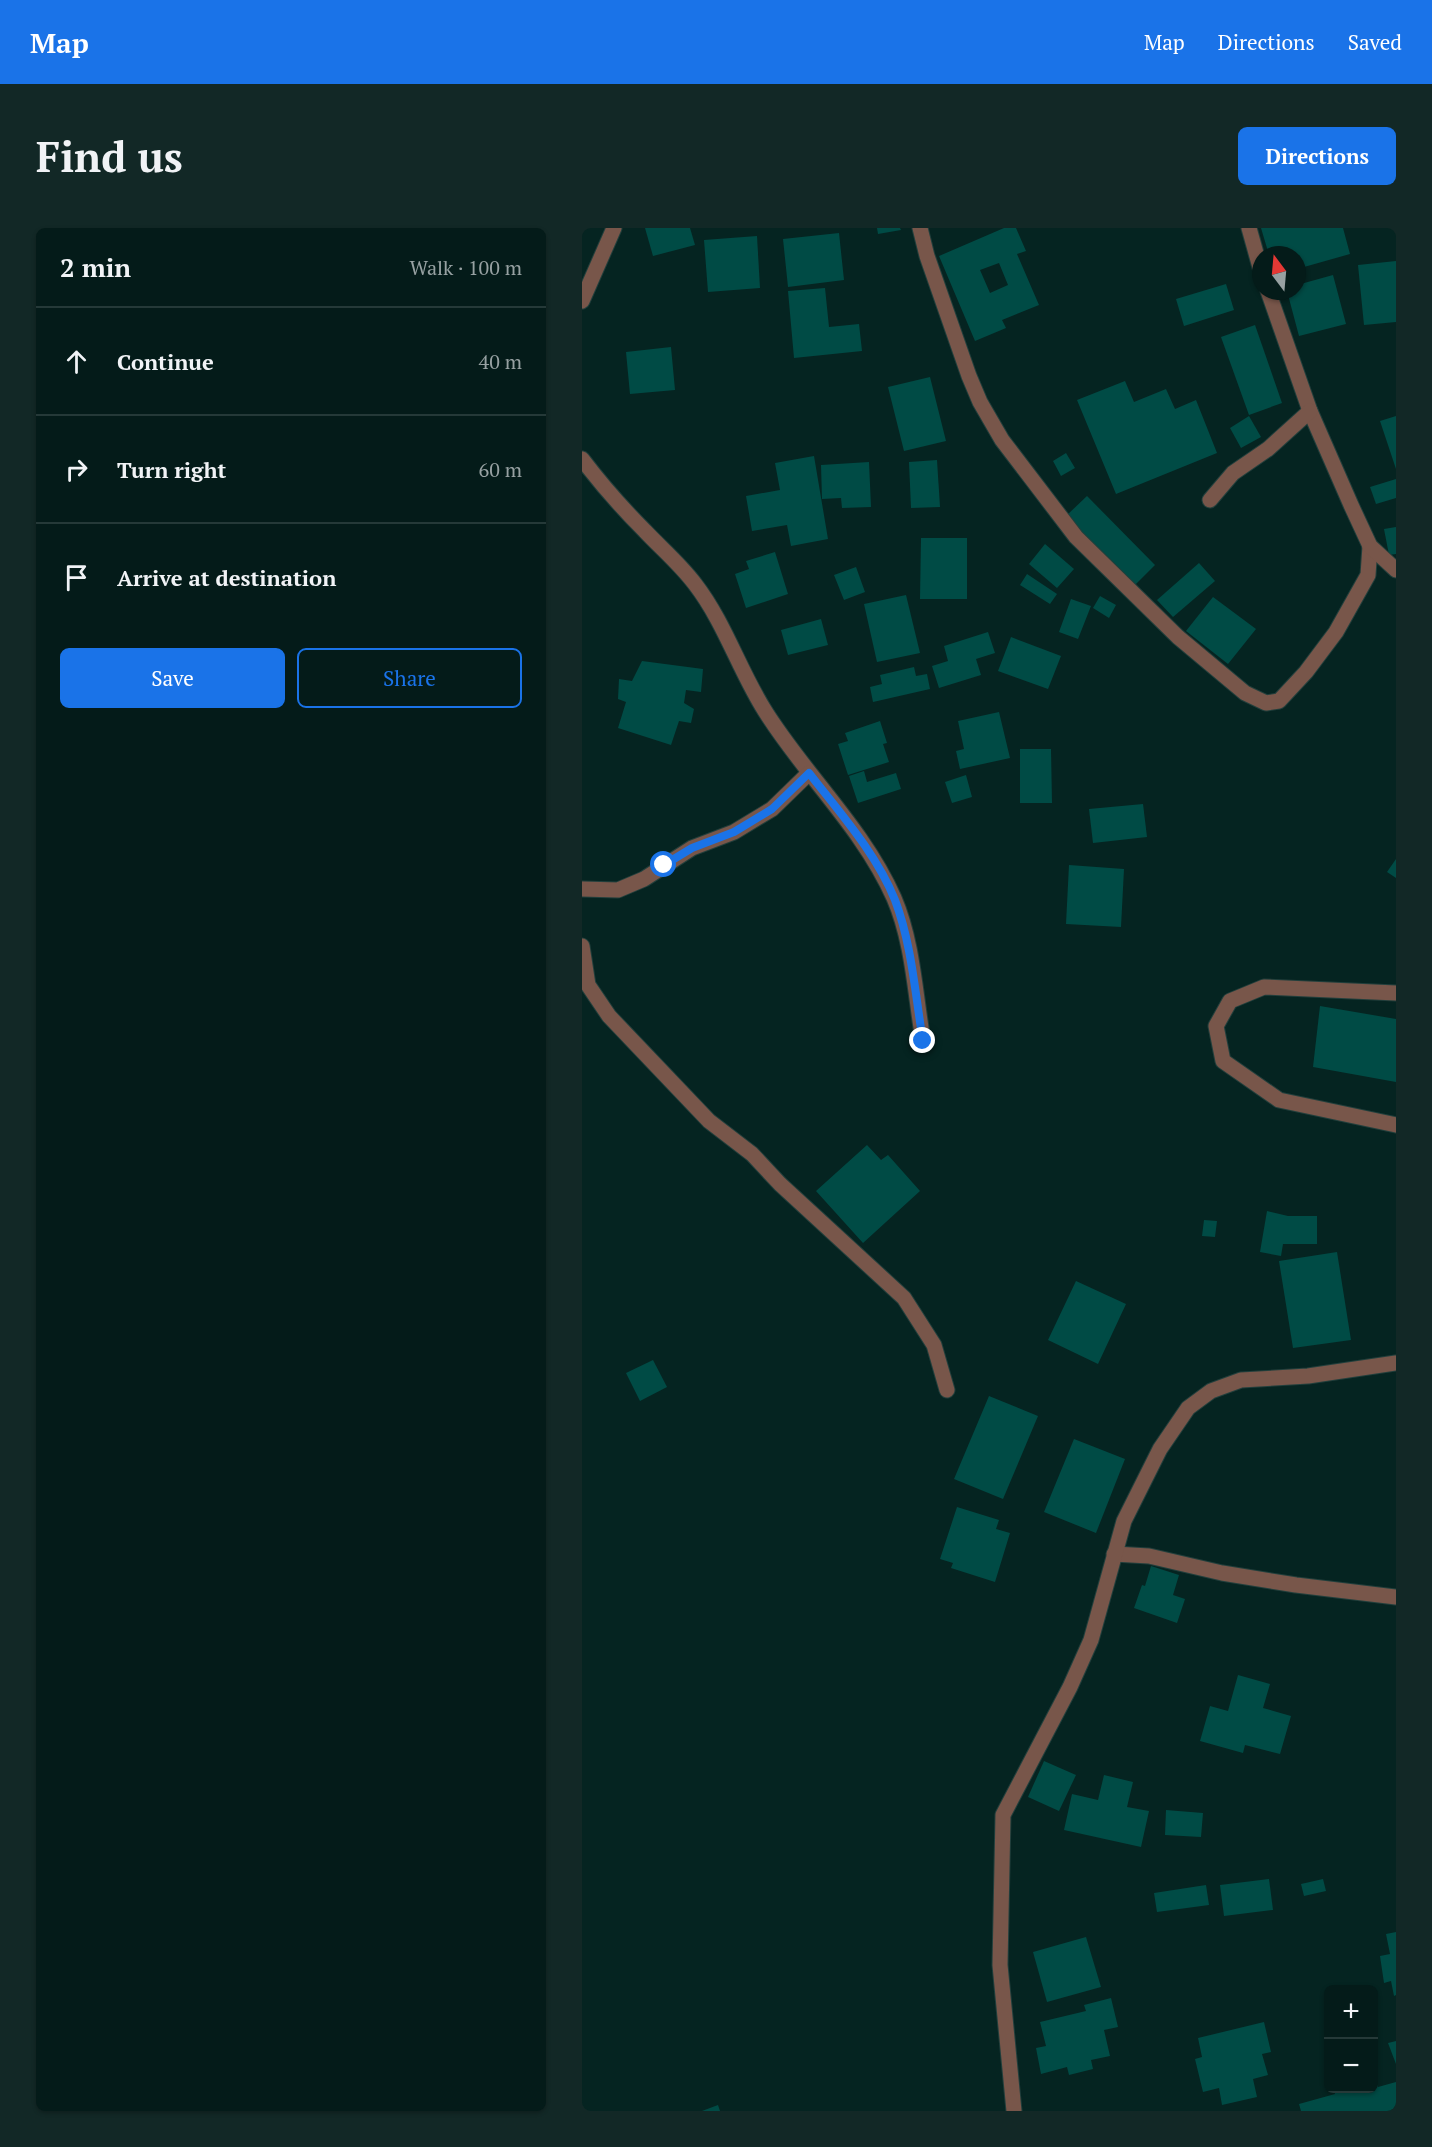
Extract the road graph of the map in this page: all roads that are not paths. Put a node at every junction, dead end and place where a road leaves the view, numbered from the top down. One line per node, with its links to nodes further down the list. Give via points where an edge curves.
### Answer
1 (614, 228): 6 (street)
2 (1249, 228): 4 (street)
3 (925, 230): 10 (street, via 927,256 980,402 1002,440 1076,537 1178,637 1245,693 1266,703 1279,701 1306,672 1336,632 1368,575)
4 (1254, 246)
5 (1271, 300): 7 (street)
6 (582, 301)
7 (1310, 411): 9 (street, via 1268,449 1233,473); 10 (street)
8 (582, 459): 12 (street, via 695,584 718,618 764,710)
9 (1210, 500)
10 (1370, 546): 11 (street)
11 (1396, 570)
12 (809, 773): 13 (street, via 772,809 734,832 692,848 644,879 618,890); 16 (street, via 868,849 894,899 908,941)
13 (582, 889)
14 (582, 946): 19 (street, via 588,985 609,1016 710,1121 752,1154 904,1298 934,1345)
15 (1396, 993): 17 (street, via 1264,987 1230,1001 1216,1026 1223,1061 1279,1100)
16 (923, 1041)
17 (1396, 1125)
18 (1396, 1365): 20 (street, via 1241,1380 1211,1391 1188,1408 1160,1449 1124,1521)
19 (947, 1390)
20 (1114, 1554): 21 (street, via 1149,1556 1222,1573); 22 (street, via 1091,1640 1003,1815 1000,1965)
21 (1396, 1597)
22 (1014, 2111)

